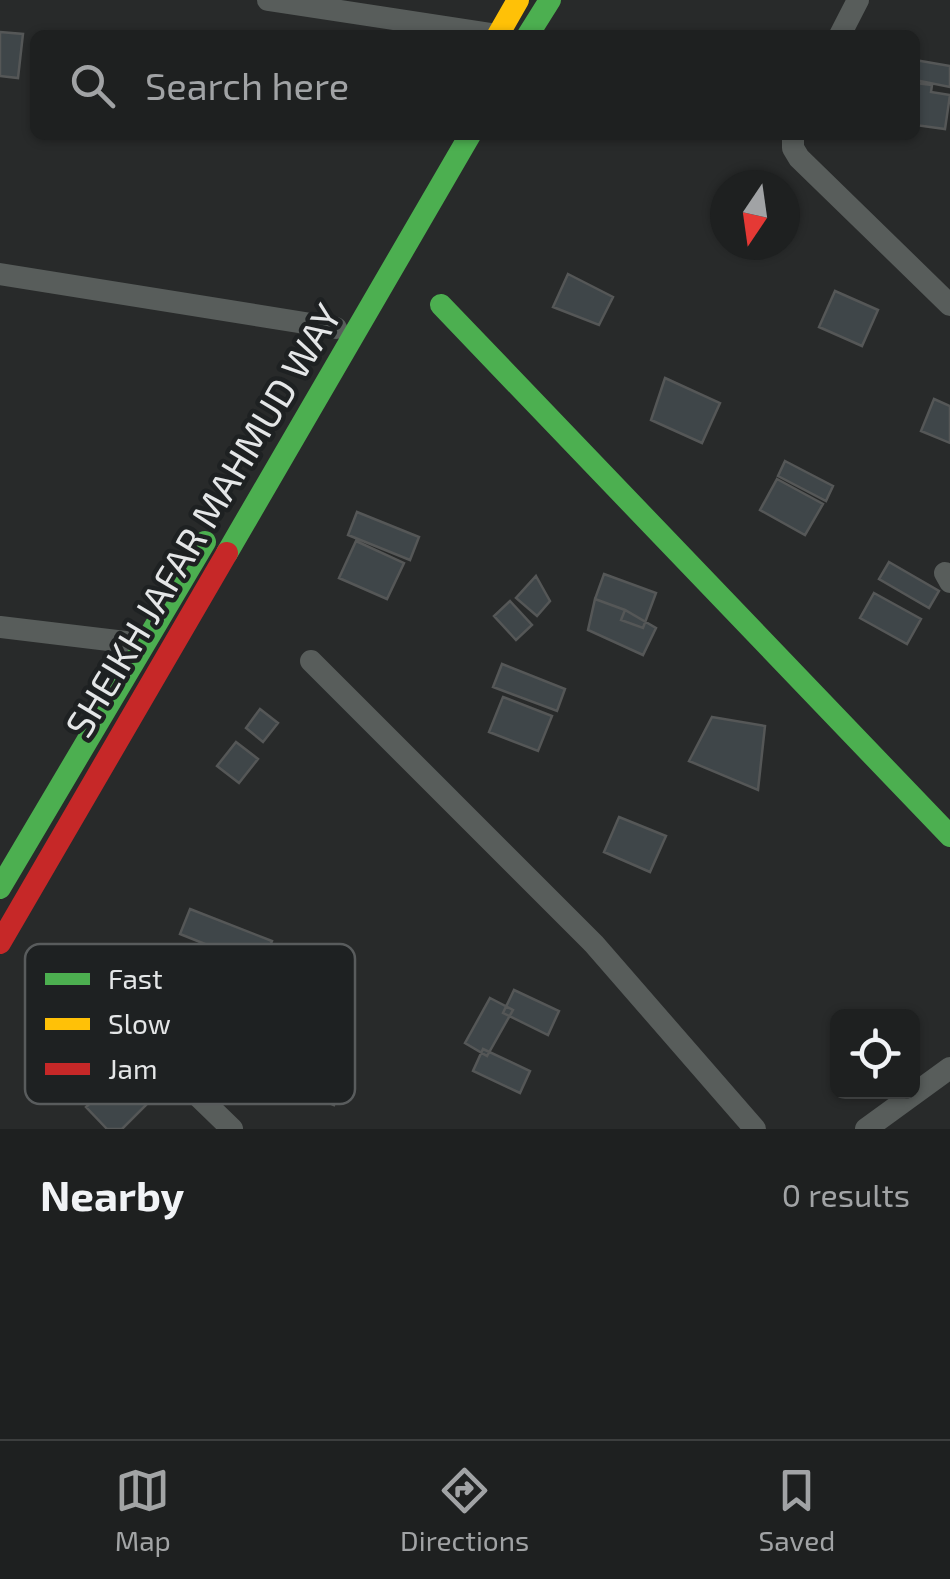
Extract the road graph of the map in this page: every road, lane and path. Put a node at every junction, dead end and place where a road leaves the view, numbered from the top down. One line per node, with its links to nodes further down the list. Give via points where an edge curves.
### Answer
1 (268, 0): 5 (street)
2 (518, 0): 6 (main road)
3 (550, 0): 7 (main road)
4 (858, 0): 8 (street)
5 (465, 30)
6 (501, 30)
7 (531, 30)
8 (843, 30)
9 (467, 140): 21 (main road, SHEIKH JAFAR MAHMUD WAY)
10 (793, 140): 14 (street, via 799,158)
11 (425, 167): 15 (main road, SHEIKH JAFAR MAHMUD WAY)
12 (0, 274): 15 (street)
13 (441, 305): 19 (main road)
14 (950, 305)
15 (336, 328): 17 (main road, SHEIKH JAFAR MAHMUD WAY)
16 (0, 627): 17 (street)
17 (142, 644): 20 (main road, SHEIKH JAFAR MAHMUD WAY)
18 (311, 661): 25 (street, via 594,944)
19 (950, 836)
20 (0, 888)
21 (0, 943)
22 (950, 1068): 26 (street)
23 (206, 1104): 24 (street)
24 (232, 1129)
25 (756, 1129)
26 (866, 1129)

